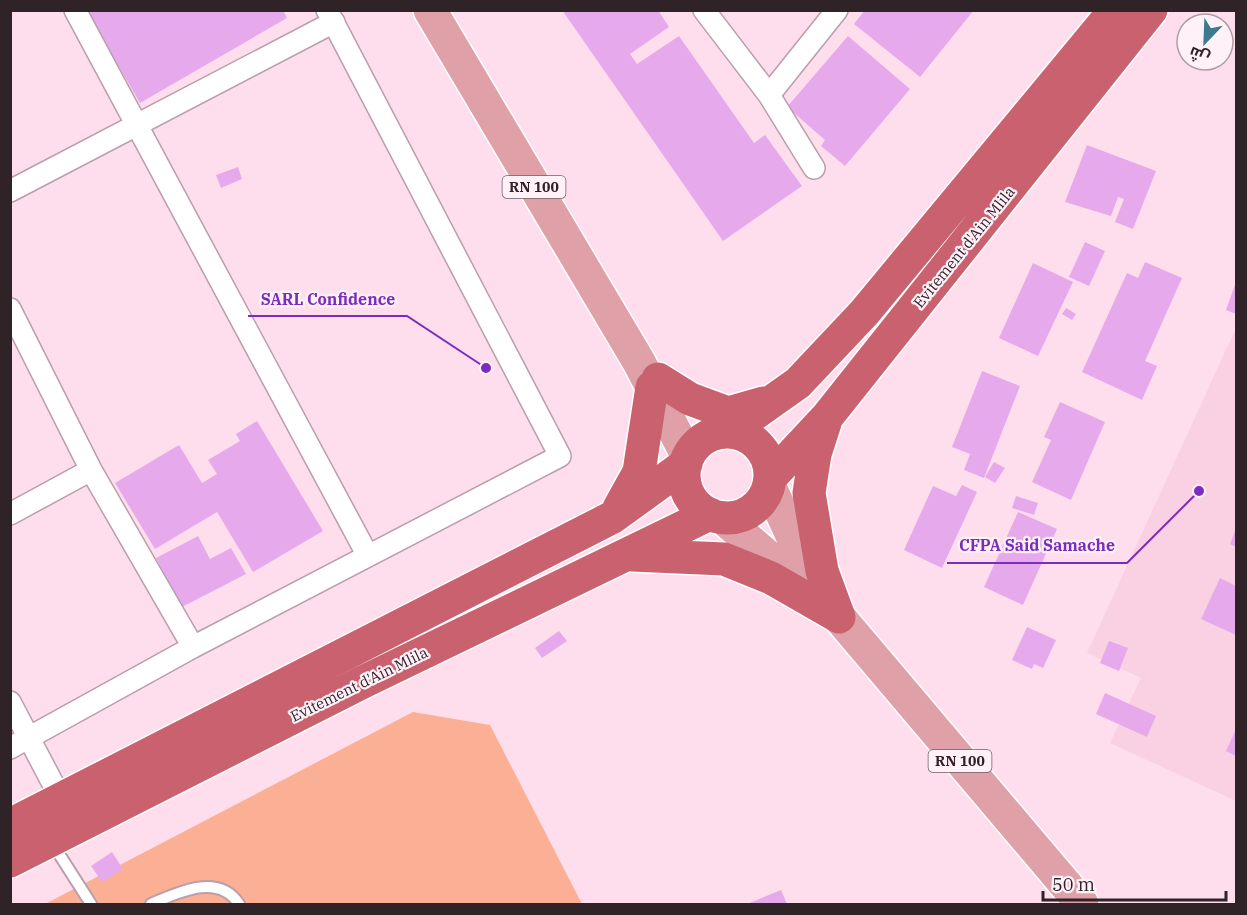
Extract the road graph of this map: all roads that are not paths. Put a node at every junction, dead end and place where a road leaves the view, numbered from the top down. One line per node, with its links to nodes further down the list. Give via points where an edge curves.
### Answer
1 (75, 10): 9 (street)
2 (430, 10): 13 (main road, RN 100)
3 (704, 10): 8 (street)
4 (837, 10): 8 (street)
5 (1115, 10): 14 (highway, via 864,313)
6 (1150, 10): 15 (highway, Evitement d'Ain Mlila)
7 (330, 16): 9 (street); 24 (street, via 560,456)
8 (769, 95): 10 (street)
9 (138, 123): 11 (street); 24 (street)
10 (814, 168)
11 (10, 191)
12 (10, 309): 18 (street)
13 (650, 376): 14 (highway, via 690,399 728,413 766,402); 16 (main road, RN 100); 17 (main road, RN 100); 22 (highway, via 639,472)
14 (798, 383): 16 (highway)
15 (827, 417): 19 (highway, Evitement d'Ain Mlila); 25 (highway, via 815,454 809,493 822,572)
16 (724, 432): 17 (highway, via 698,443); 19 (highway, via 740,434 759,446 770,466)
17 (687, 461): 21 (highway, via 685,484 690,496); 22 (highway, Evitement d'Ain Mlila)
18 (91, 470): 20 (street); 26 (street)
19 (770, 481): 21 (highway, via 760,503 750,512 737,517); 25 (main road, RN 100, via 806,566)
20 (10, 514)
21 (717, 516): 23 (highway, Evitement d'Ain Mlila); 25 (main road, RN 100)
22 (613, 518): 30 (highway, Evitement d'Ain Mlila)
23 (624, 555): 25 (highway, via 724,559 771,578); 32 (highway, Evitement d'Ain Mlila, via 363,681)
24 (368, 556): 26 (street)
25 (838, 617): 37 (main road, RN 100)
26 (193, 647): 28 (street)
27 (10, 702): 28 (street)
28 (30, 738): 29 (street); 30 (street)
29 (10, 748)
30 (61, 799): 31 (highway, Evitement d'Ain Mlila)
31 (10, 825)
32 (51, 840): 33 (highway, Evitement d'Ain Mlila); 34 (lane)
33 (10, 861)
34 (91, 904)
35 (151, 904): 36 (lane, via 204,886 221,890)
36 (239, 904)
37 (1082, 904)

